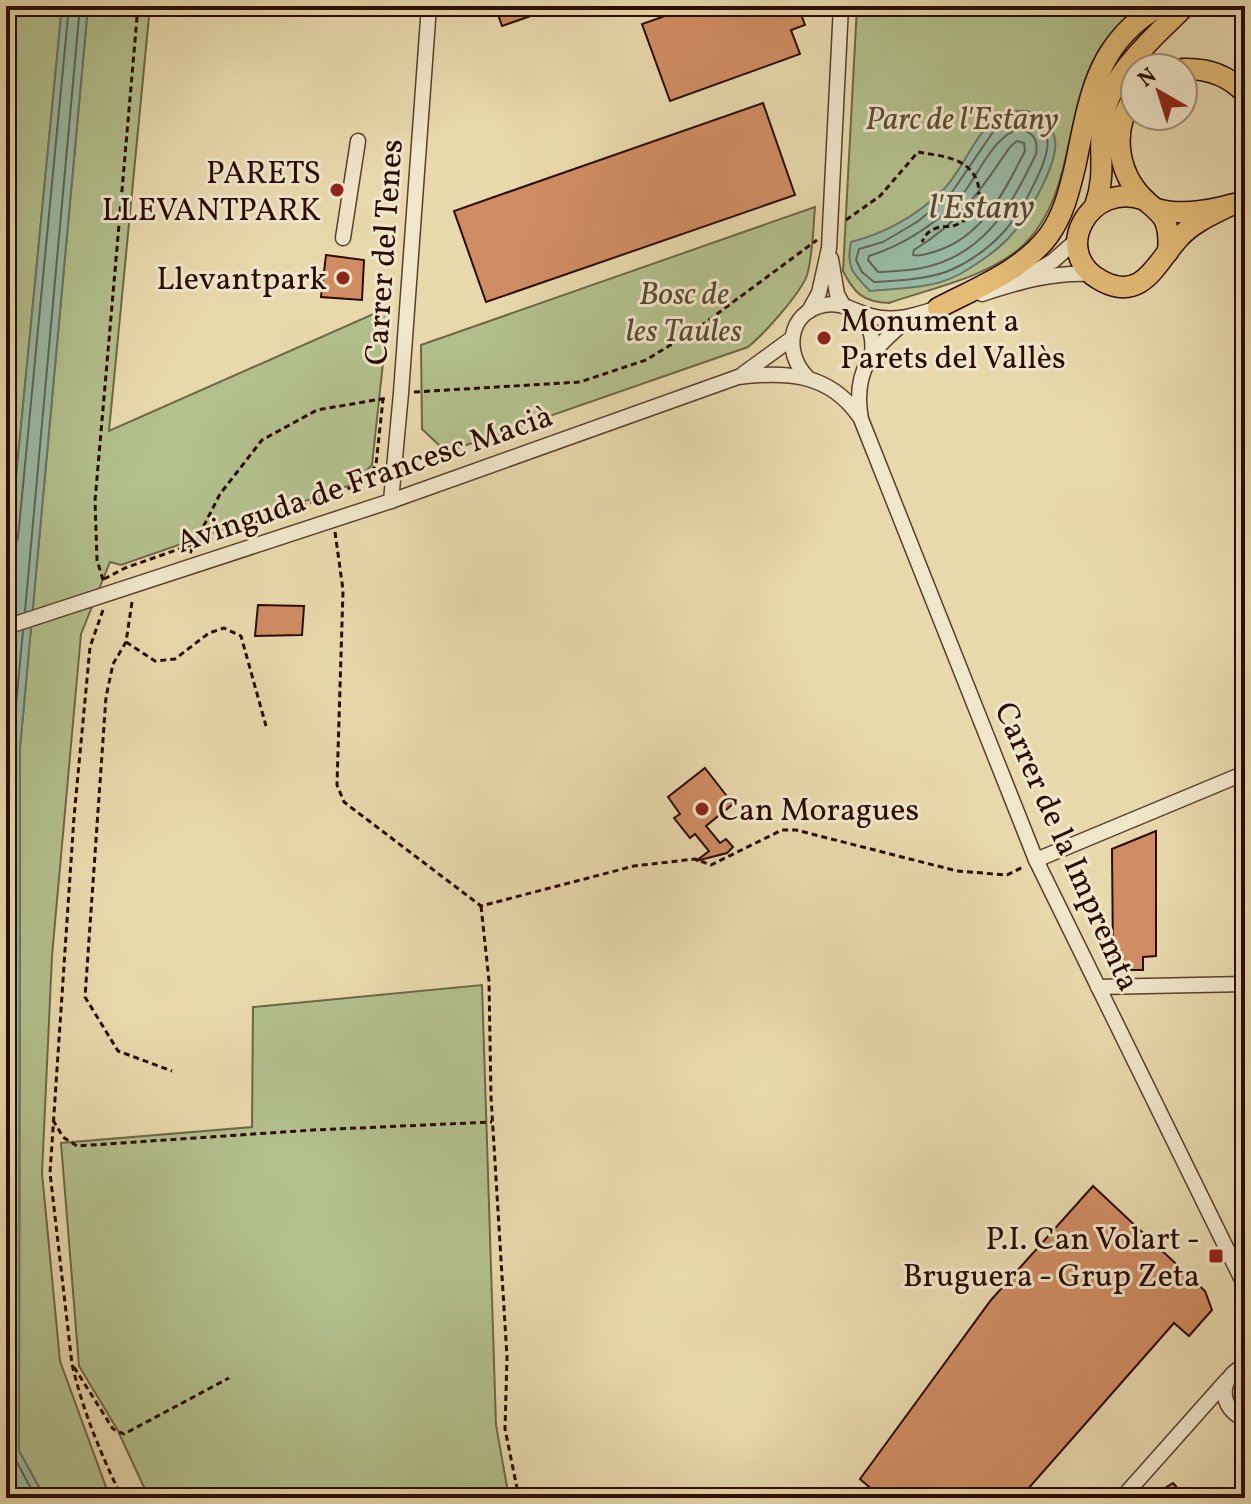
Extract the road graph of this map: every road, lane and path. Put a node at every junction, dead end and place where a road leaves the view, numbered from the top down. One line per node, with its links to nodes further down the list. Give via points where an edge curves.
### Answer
1 (138, 6): 39 (path, via 95,501 97,560)
2 (429, 6): 32 (street, Carrer del Tenes)
3 (841, 6): 13 (street)
4 (1160, 6): 22 (highway, via 1134,22 1101,65 1069,192 1050,233 1013,267)
5 (1185, 6): 12 (highway, via 1122,71 1110,94)
6 (1199, 71): 7 (highway, via 1216,73)
7 (1245, 93)
8 (1121, 132): 11 (highway, via 1120,152 1130,180)
9 (358, 141): 14 (street)
10 (1238, 203): 11 (highway, via 1189,212); 18 (highway, via 1195,225)
11 (1151, 205): 12 (highway, via 1129,196); 18 (highway, via 1168,229)
12 (1095, 206): 15 (highway, via 1083,220)
13 (831, 230): 16 (path, via 880,196 918,152 964,163 978,184 976,207 958,224 933,229); 17 (street); 32 (path, via 646,360 580,382)
14 (343, 238)
15 (1078, 239): 19 (highway); 20 (street)
16 (922, 242)
17 (829, 248): 21 (street); 23 (street, via 819,293)
18 (1168, 252): 19 (highway, via 1149,277 1134,284 1119,286)
19 (1091, 274): 20 (street, via 1065,273)
20 (1016, 283): 22 (street)
21 (843, 305): 23 (street); 24 (street)
22 (938, 308): 25 (street)
23 (809, 311): 26 (street)
24 (857, 312): 25 (street); 27 (street, via 869,327)
25 (910, 318): 27 (street)
26 (791, 339): 29 (street); 30 (street, via 794,361)
27 (872, 354): 28 (street)
28 (863, 371): 31 (street, via 848,382); 34 (street, via 857,389)
29 (738, 377): 30 (street); 35 (street, Avinguda de Francesc Macià)
30 (807, 377): 31 (street)
31 (827, 385): 34 (street, via 849,401)
32 (401, 393): 33 (path); 35 (street, Carrer del Tenes)
33 (383, 399): 37 (path, via 317,410 262,440 220,494); 37 (path, via 376,465 366,479)
34 (861, 419): 46 (street, Carrer de la Impremta)
35 (391, 501): 36 (street, Avinguda de Francesc Macià)
36 (333, 520): 38 (street, Avinguda de Francesc Macià); 47 (path, via 343,590 337,785 344,802)
37 (195, 543): 38 (path); 39 (path)
38 (181, 571): 40 (street, Avinguda de Francesc Macià)
39 (103, 579): 41 (path); 41 (path)
40 (135, 586): 41 (street, Avinguda de Francesc Macià); 43 (path)
41 (99, 592): 42 (street, Avinguda de Francesc Macià); 51 (path, via 74,817)
42 (6, 627)
43 (126, 642): 44 (path, via 155,661 175,659 224,628 241,636); 50 (path, via 113,664 106,697 85,997 118,1051)
44 (266, 726)
45 (1245, 773): 46 (street)
46 (1036, 860): 47 (path, via 1007,875 957,871 782,830 711,865 695,859 634,866); 49 (street, Carrer de la Impremta)
47 (481, 906): 52 (path, via 489,981)
48 (1245, 984): 49 (street)
49 (1098, 987): 53 (street, Carrer de la Impremta)
50 (172, 1071)
51 (53, 1120): 52 (path, via 63,1137 77,1146); 55 (path, via 50,1173)
52 (492, 1122): 60 (path, via 507,1357 505,1429)
53 (1245, 1286)
54 (1245, 1357): 56 (street)
55 (72, 1364): 57 (path, via 113,1429 124,1434); 59 (path, via 96,1445)
56 (1235, 1373): 58 (street, via 1224,1397 1232,1412); 61 (street)
57 (229, 1378)
58 (1245, 1419)
59 (122, 1498)
60 (519, 1498)
61 (1122, 1498)

